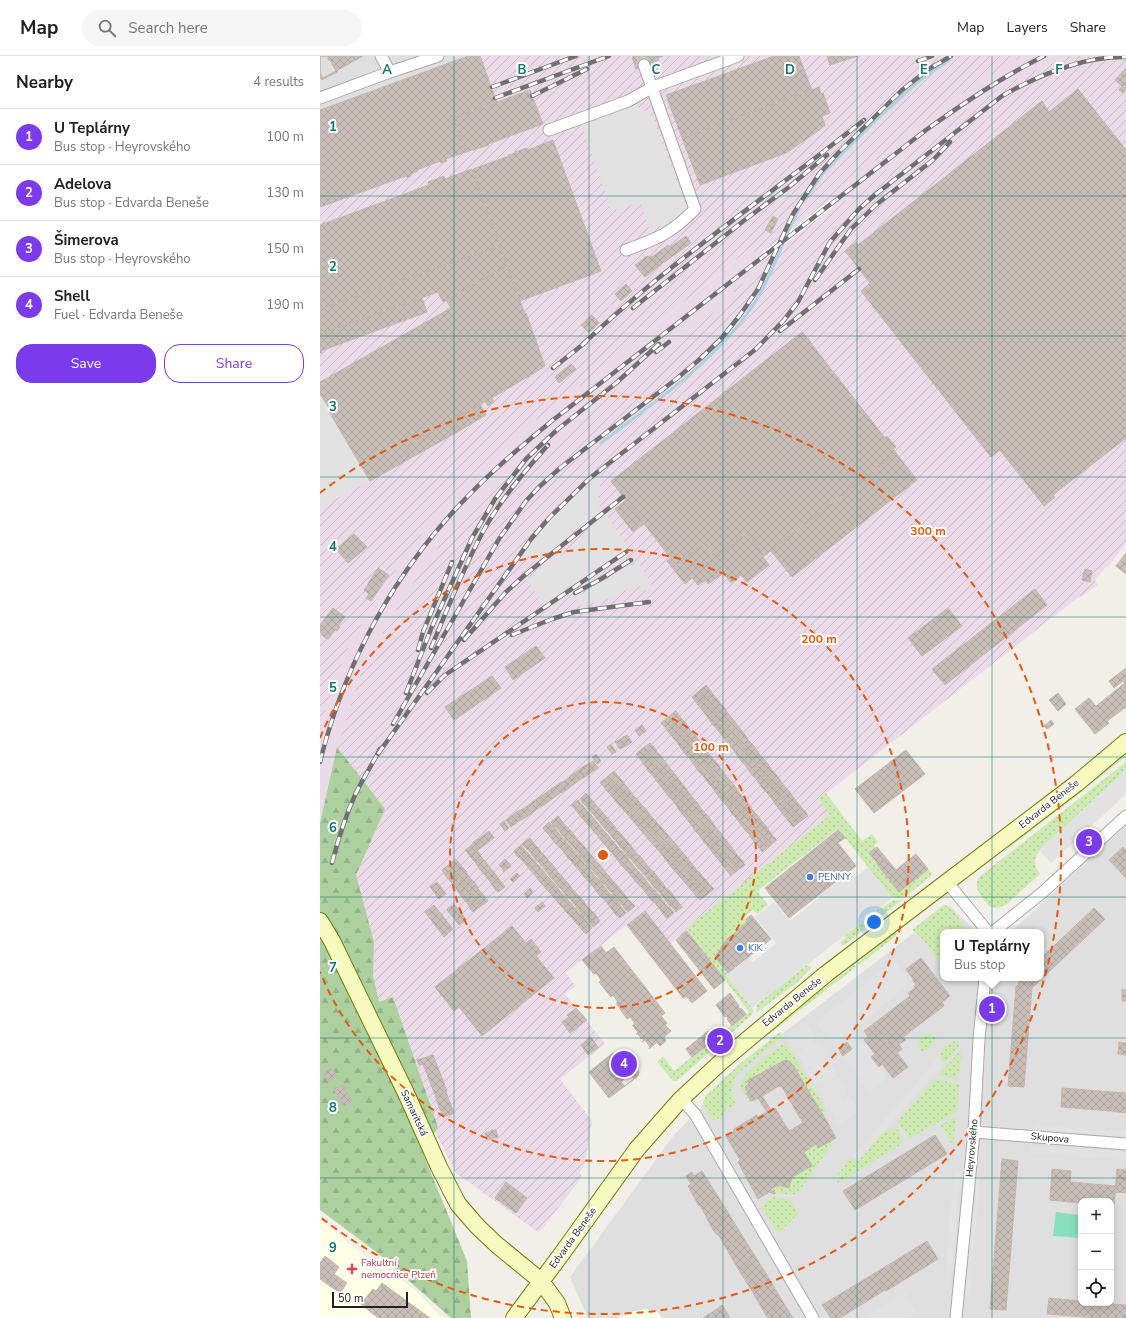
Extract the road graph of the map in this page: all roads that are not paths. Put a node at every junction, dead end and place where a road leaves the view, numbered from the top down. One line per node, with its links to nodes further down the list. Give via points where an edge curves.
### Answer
1 (381, 56): 5 (street)
2 (438, 56): 5 (street)
3 (738, 56): 6 (street)
4 (644, 66): 6 (street)
5 (390, 72): 7 (street)
6 (653, 88): 8 (street, via 628,101); 9 (street, via 695,209 684,221 664,235)
7 (320, 98)
8 (549, 130)
9 (626, 250)
10 (1126, 742): 12 (street, Edvarda Beneše, via 1076,784)
11 (1126, 816): 15 (street, via 1044,892)
12 (947, 882): 14 (street); 17 (street, Edvarda Beneše, via 826,974 734,1049)
13 (320, 921): 20 (street, Samaritská, via 332,940 458,1204 497,1245)
14 (986, 929)
15 (997, 929)
16 (985, 981): 18 (street, Heyrovského)
17 (681, 1099): 20 (street, Edvarda Beneše, via 637,1149); 23 (street, via 695,1114)
18 (974, 1132): 19 (street, Skupova); 24 (street, Heyrovského)
19 (1126, 1144)
20 (542, 1281): 21 (street, Edvarda Beneše); 22 (street, Samaritská, via 557,1303)
21 (514, 1318)
22 (563, 1318)
23 (813, 1318)
24 (956, 1318)

